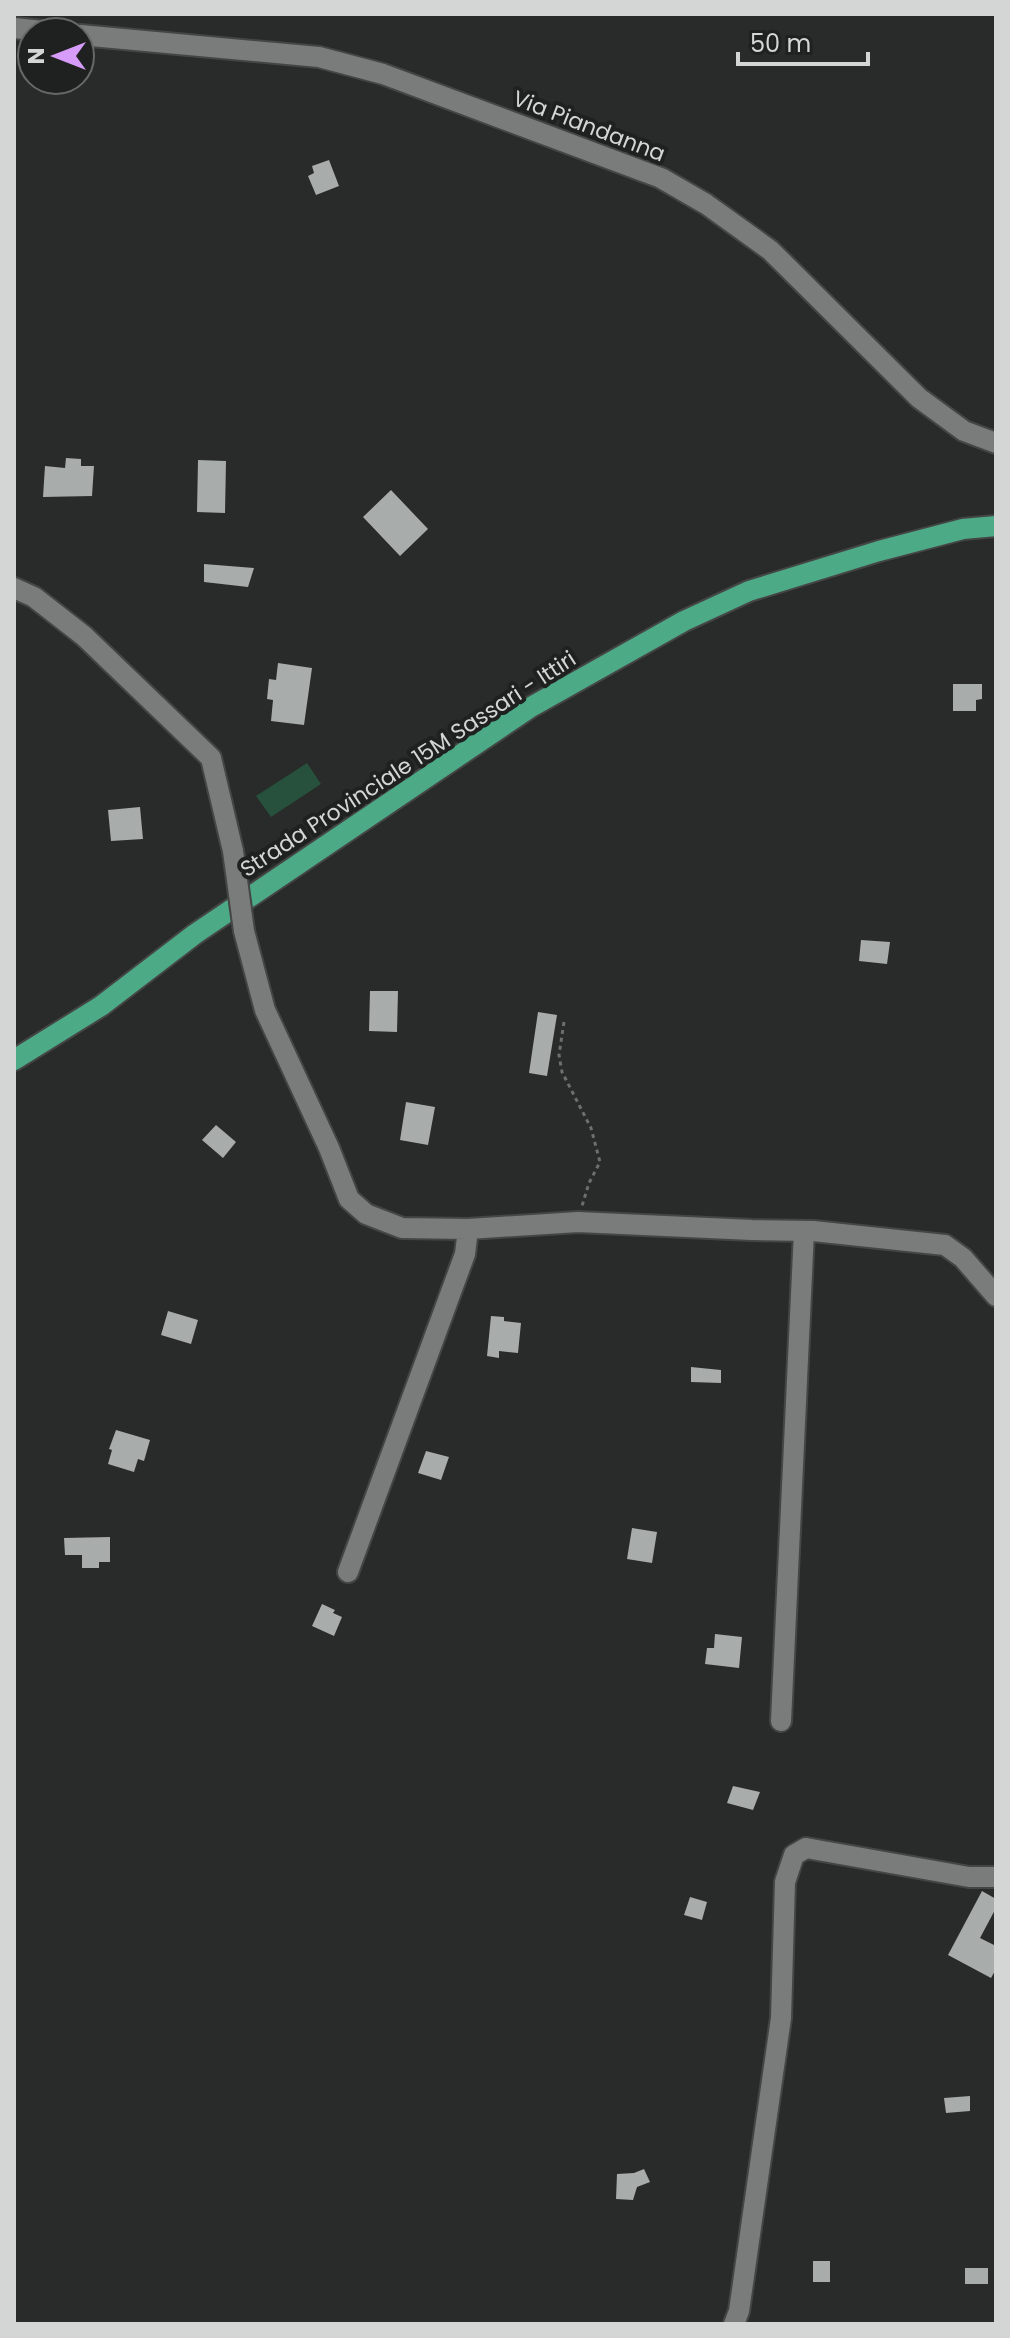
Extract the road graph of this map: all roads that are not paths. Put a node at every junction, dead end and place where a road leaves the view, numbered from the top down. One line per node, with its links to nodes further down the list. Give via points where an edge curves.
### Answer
1 (96, 36): 2 (street, Via Piandanna, via 319,57 383,74 661,178 770,250 919,398 964,431)
2 (996, 443)
3 (996, 526): 5 (main road, Strada Provinciale 15M Sassari - Ittiri, via 879,551 749,591 684,621 531,707 195,934 101,1006)
4 (14, 588): 6 (street, bridge, via 84,636 211,758 265,1010 349,1199 366,1214 402,1228)
5 (14, 1060)
6 (468, 1229): 7 (street, via 578,1222); 9 (street, via 465,1254)
7 (804, 1231): 8 (street, via 945,1245); 10 (street)
8 (996, 1296)
9 (348, 1572)
10 (781, 1721)
11 (996, 1877): 12 (street, via 969,1877 806,1848 794,1855 785,1882 781,2018)
12 (734, 2324)

